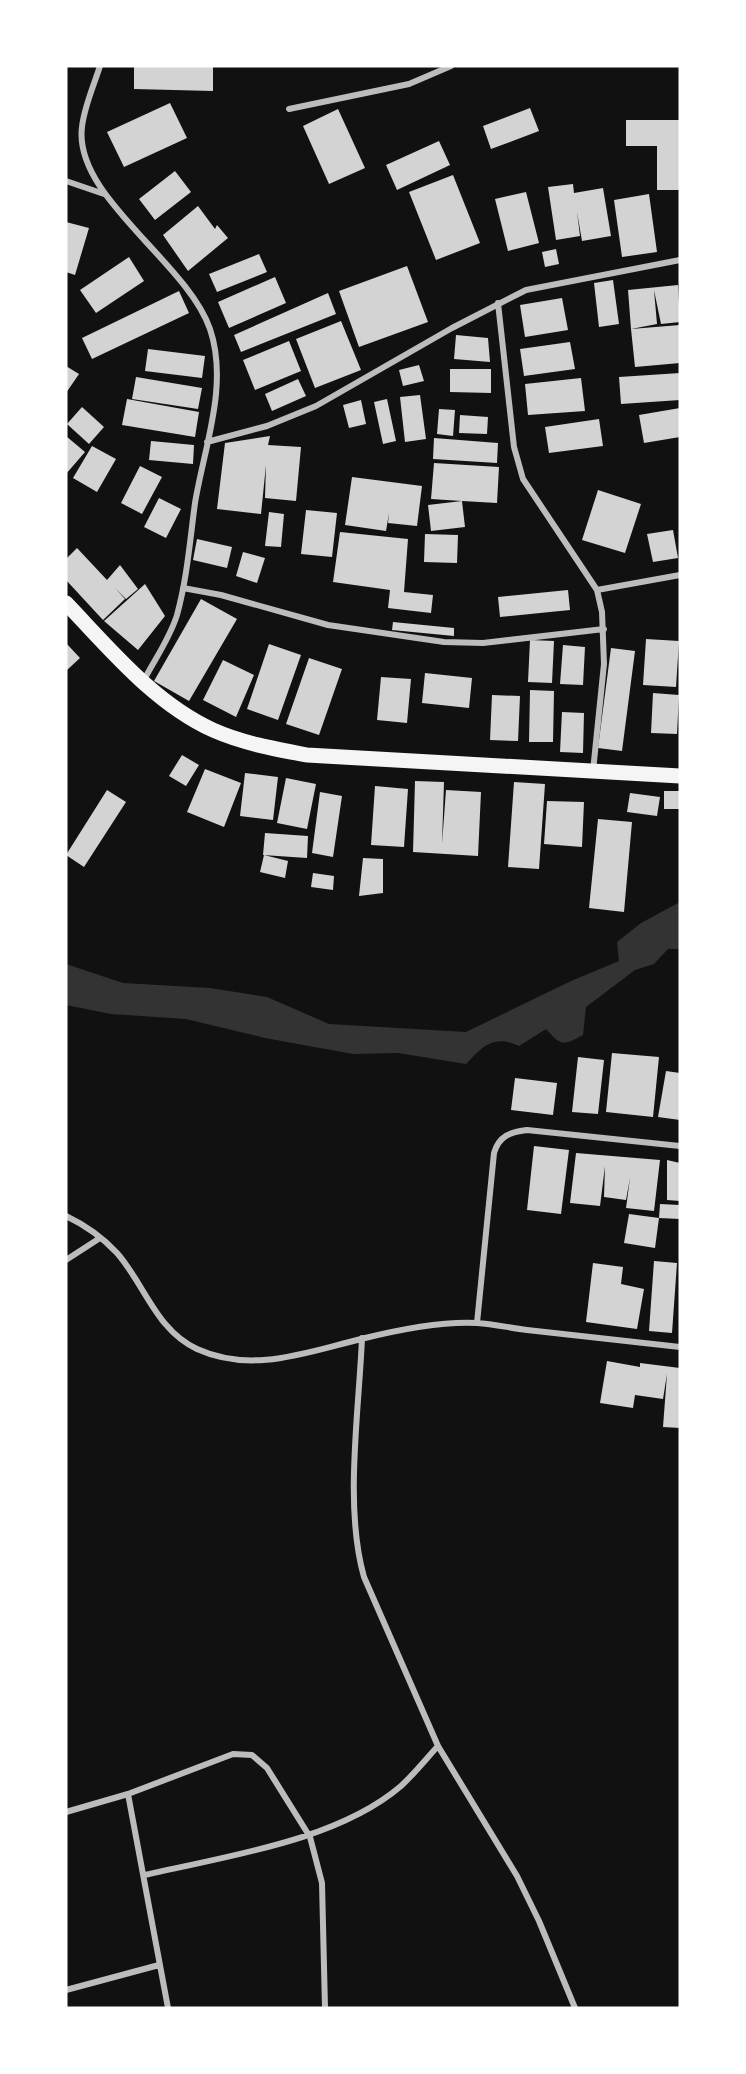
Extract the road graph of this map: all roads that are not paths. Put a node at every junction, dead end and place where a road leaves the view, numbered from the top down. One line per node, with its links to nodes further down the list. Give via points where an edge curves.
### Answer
1 (100, 66): 5 (street, via 82,128 89,169)
2 (451, 66): 3 (street, via 409,84)
3 (289, 109)
4 (66, 181): 5 (street)
5 (104, 194): 8 (street, via 175,273 201,309 210,330 217,389)
6 (680, 260): 7 (street, via 541,285)
7 (498, 303): 8 (street, via 316,406 267,426); 11 (street, via 514,447 523,479)
8 (207, 441): 10 (street)
9 (680, 575): 11 (street)
10 (183, 588): 13 (street, via 328,625 444,642 483,643); 14 (street, via 172,628)
11 (597, 590): 13 (street)
12 (66, 603): 14 (main road)
13 (604, 629): 15 (street)
14 (143, 682): 15 (main road, via 181,712 213,730 263,747 296,753)
15 (593, 772): 16 (main road)
16 (680, 776)
17 (680, 1146): 21 (street, via 527,1130 503,1137 495,1154)
18 (66, 1216): 19 (street)
19 (100, 1238): 20 (street); 22 (street, via 118,1254 175,1336 198,1349 264,1362)
20 (66, 1260)
21 (477, 1323): 22 (street); 23 (street)
22 (362, 1338): 24 (street, via 353,1517 356,1549 384,1627)
23 (680, 1347)
24 (438, 1746): 27 (street, via 401,1786); 33 (street, via 517,1876)
25 (128, 1794): 26 (street); 27 (street, via 233,1754 252,1755 267,1768); 28 (street)
26 (66, 1812)
27 (310, 1837): 28 (street); 32 (street, via 322,1883)
28 (145, 1875): 29 (street)
29 (159, 1965): 30 (street); 31 (street)
30 (66, 1990)
31 (168, 2008)
32 (325, 2008)
33 (575, 2008)

